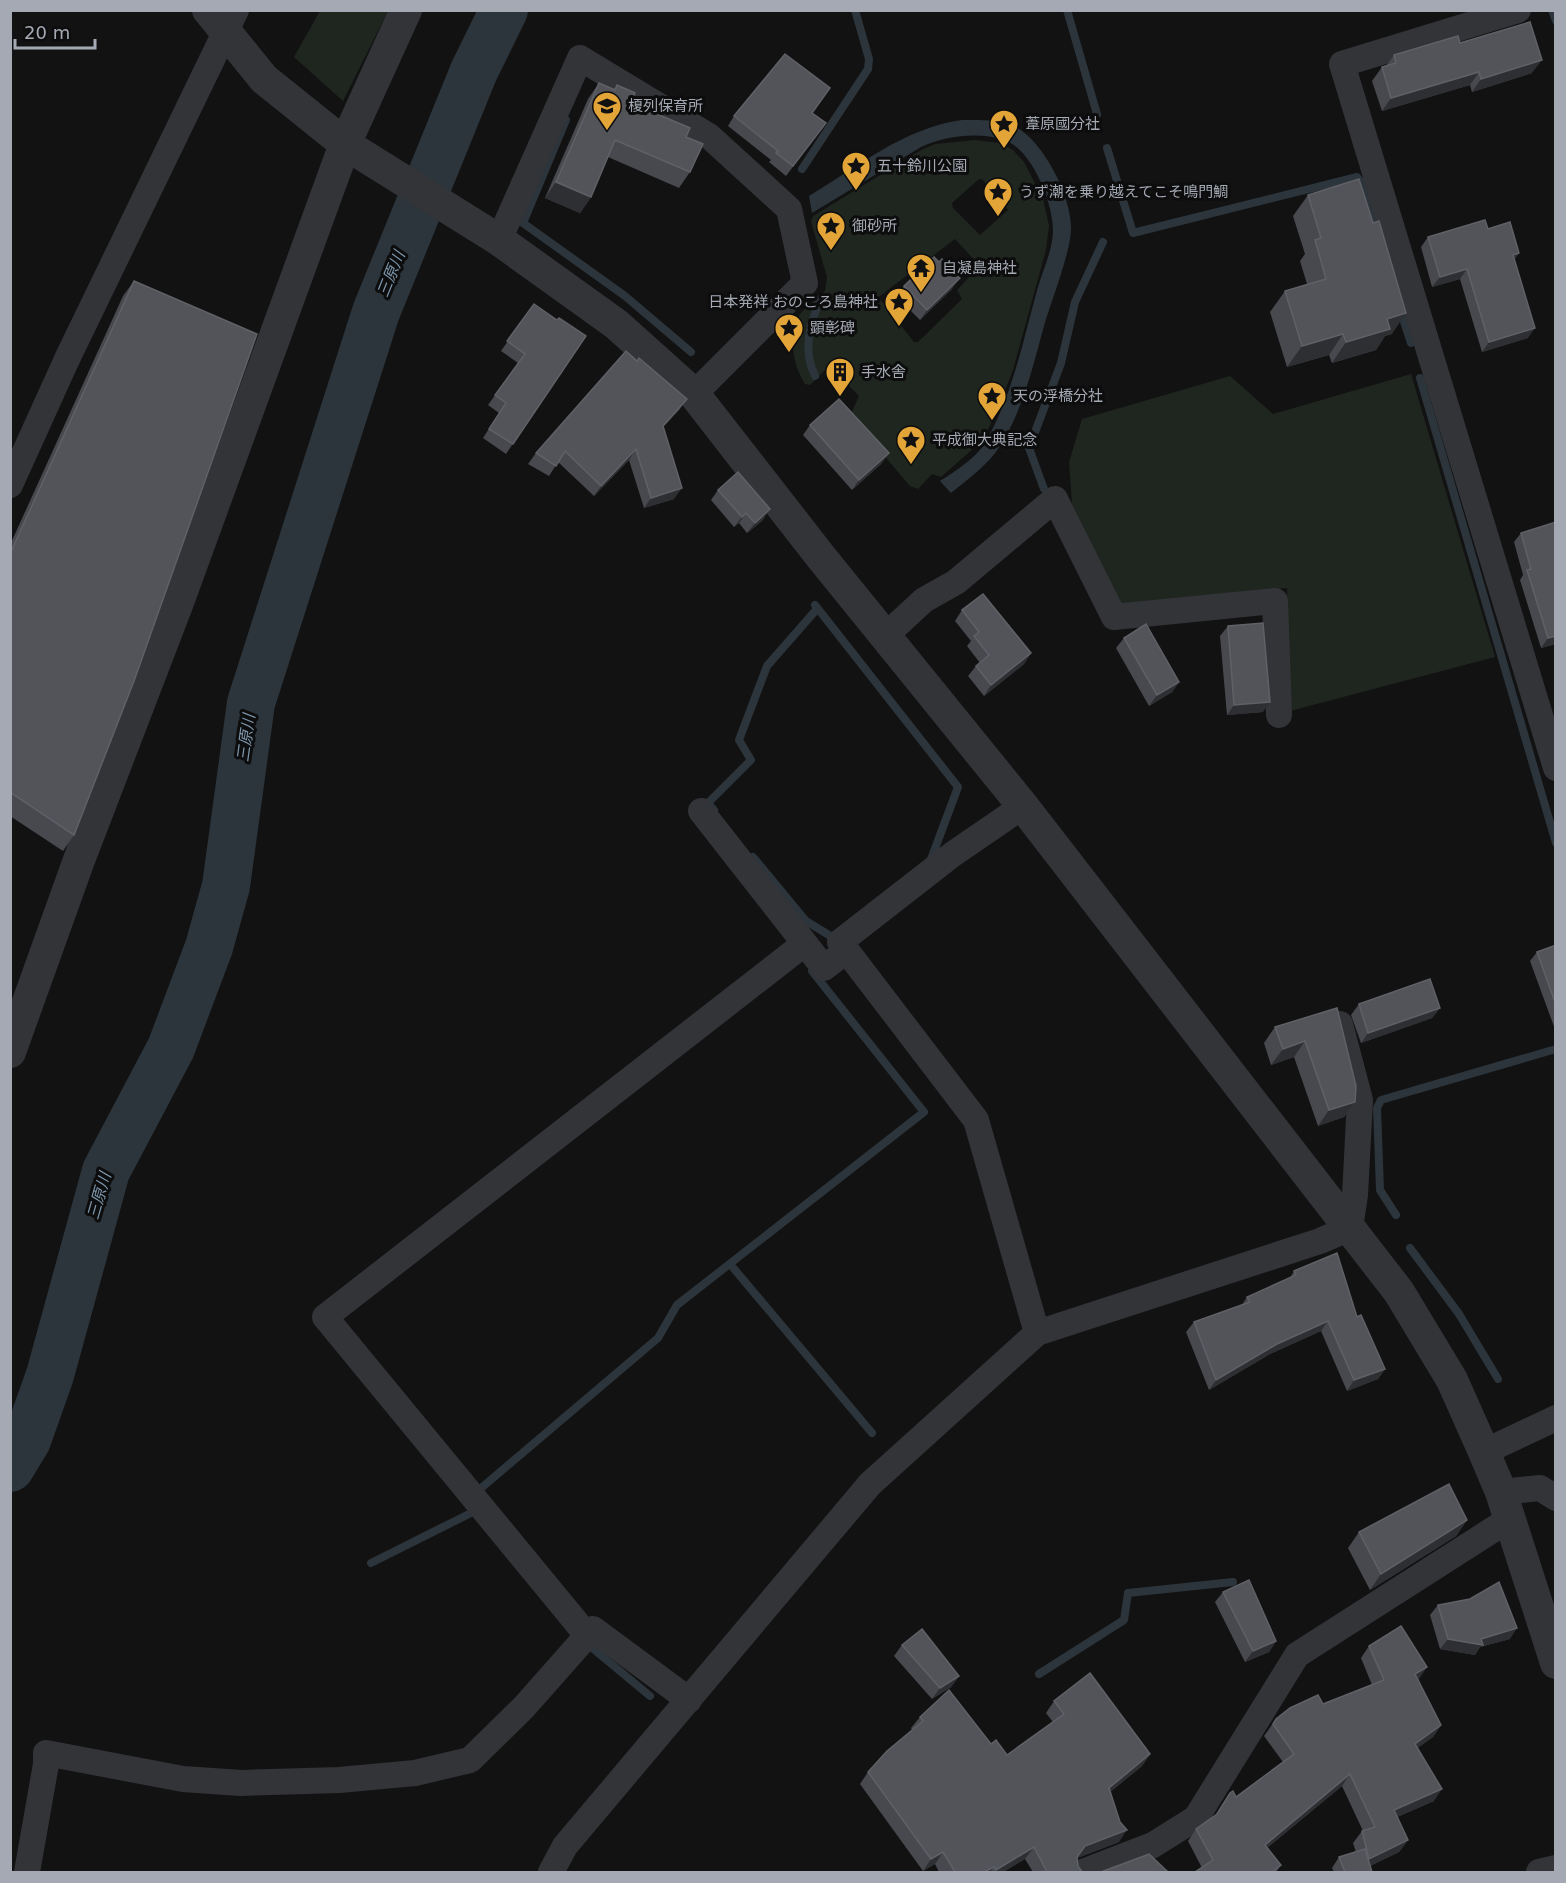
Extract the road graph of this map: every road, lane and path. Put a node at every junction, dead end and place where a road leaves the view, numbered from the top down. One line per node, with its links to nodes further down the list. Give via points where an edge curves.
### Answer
1 (406, 10): 4 (street)
2 (1518, 10): 10 (street, via 1342,64)
3 (223, 18): 4 (street, via 264,79); 7 (street)
4 (345, 144): 5 (street); 16 (street)
5 (491, 235): 6 (street, via 616,324); 6 (street, via 580,58 709,136 789,209 806,284)
6 (694, 394): 8 (street)
7 (10, 485)
8 (885, 636): 9 (street, via 924,600 956,582 1055,500 1114,617 1275,601); 11 (street)
9 (1279, 715)
10 (1556, 768)
11 (1023, 806): 14 (street, via 953,854 840,942); 17 (street)
12 (701, 811): 13 (street)
13 (804, 944): 14 (street, via 824,968); 23 (street, via 325,1317)
14 (846, 951): 18 (street, via 976,1120)
15 (1340, 1024): 17 (street, via 1360,1100)
16 (10, 1052)
17 (1350, 1228): 18 (street); 20 (street, via 1417,1321 1452,1380)
18 (1037, 1333): 25 (street, via 870,1484)
19 (1556, 1418): 20 (street)
20 (1484, 1452): 22 (street)
21 (1556, 1497): 22 (street, via 1540,1488)
22 (1504, 1506): 24 (street); 29 (street, via 1297,1655 1196,1818 1153,1845)
23 (586, 1634): 25 (street, via 593,1629); 27 (street, via 524,1707 470,1760 416,1773 241,1784 183,1779 46,1753)
24 (1556, 1663)
25 (689, 1700): 28 (street, via 565,1846)
26 (1556, 1868): 30 (street)
27 (27, 1872)
28 (551, 1872)
29 (1083, 1872)
30 (1539, 1872)

